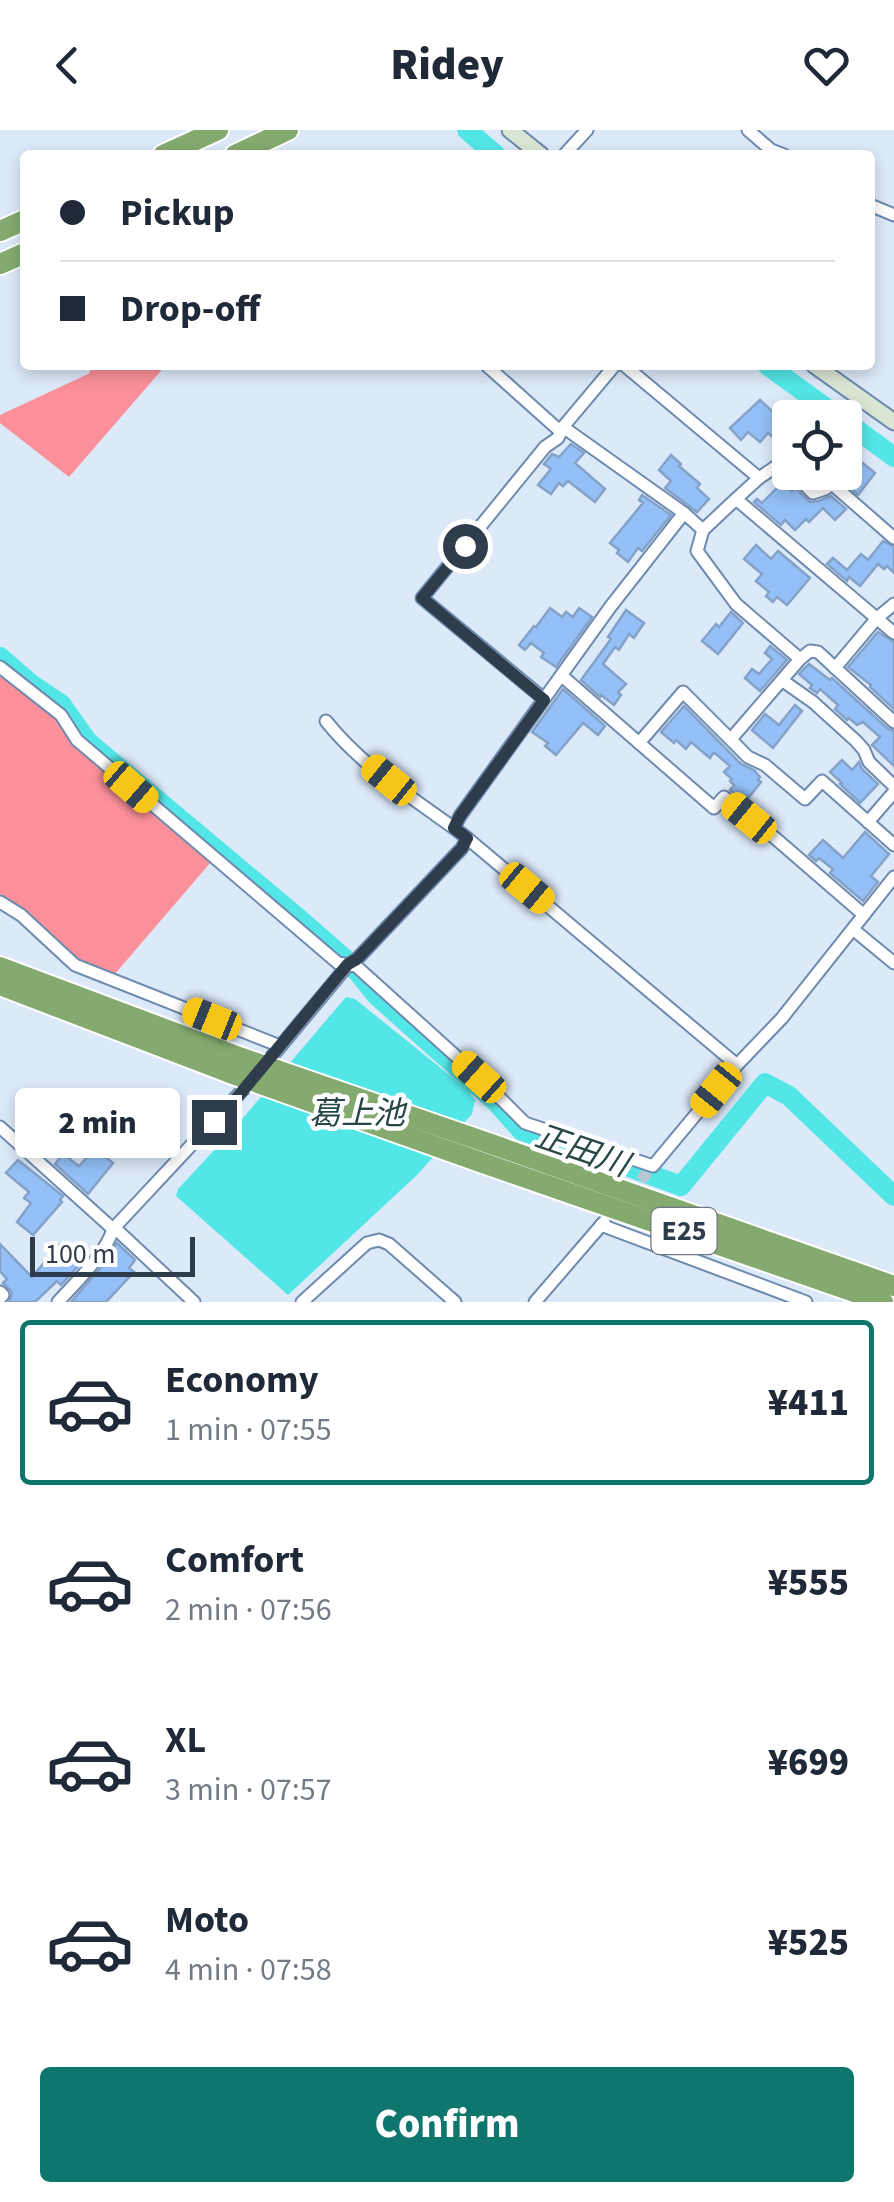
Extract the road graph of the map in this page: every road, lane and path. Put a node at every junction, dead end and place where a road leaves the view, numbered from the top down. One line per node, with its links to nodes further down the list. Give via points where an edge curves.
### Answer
1 (215, 130): 6 (highway); 7 (street)
2 (288, 130): 8 (highway)
3 (510, 130): 9 (main road)
4 (587, 130): 10 (street)
5 (748, 130): 11 (street)
6 (173, 150)
7 (234, 150)
8 (246, 150)
9 (534, 150)
10 (569, 150)
11 (771, 150)
12 (492, 370): 17 (street)
13 (611, 370): 17 (street)
14 (630, 370): 19 (street)
15 (821, 370): 16 (main road)
16 (894, 422)
17 (562, 430): 22 (street); 33 (street, via 422,598)
18 (772, 469): 19 (street)
19 (759, 478): 21 (street)
20 (839, 490): 24 (street)
21 (736, 498): 23 (street); 26 (street)
22 (684, 513): 23 (street); 31 (street)
23 (703, 530): 28 (street, via 697,552 729,595)
24 (894, 538)
25 (894, 604): 26 (street)
26 (877, 618): 27 (street); 30 (street)
27 (894, 632)
28 (800, 659): 30 (street, via 818,652); 32 (street)
29 (0, 668): 48 (street, via 211,857 338,963)
30 (835, 668): 35 (street)
31 (562, 676): 33 (street); 37 (street)
32 (783, 681): 36 (street); 38 (street, via 856,741)
33 (544, 700): 40 (street)
34 (326, 721): 40 (street, via 342,742)
35 (894, 722)
36 (732, 739): 37 (street, via 683,692); 39 (street, via 805,799 822,781)
37 (639, 743): 45 (street, via 714,808 724,797)
38 (894, 789): 39 (street)
39 (868, 822): 42 (street)
40 (454, 828): 41 (street)
41 (467, 838): 48 (street); 52 (street)
42 (894, 845)
43 (894, 877): 45 (street)
44 (0, 902): 51 (street, via 75,965)
45 (864, 916): 46 (street)
46 (854, 930): 47 (street); 52 (street)
47 (894, 962)
48 (348, 964): 51 (street); 52 (street, via 524,1123 653,1166)
49 (0, 966): 53 (highway, E25)
50 (0, 988): 53 (highway, E25)
51 (280, 1046): 57 (street)
52 (737, 1065)
53 (236, 1066): 55 (highway, E25, bridge)
54 (0, 1127): 57 (street)
55 (487, 1154): 56 (highway, E25); 66 (highway, E25)
56 (730, 1228): 58 (highway); 59 (highway, E25)
57 (113, 1229): 60 (street); 61 (street)
58 (894, 1273)
59 (894, 1286)
60 (58, 1302)
61 (194, 1302)
62 (302, 1302): 63 (street, via 378,1240)
63 (455, 1302)
64 (534, 1302): 65 (street, via 604,1223)
65 (806, 1302)
66 (884, 1302)

